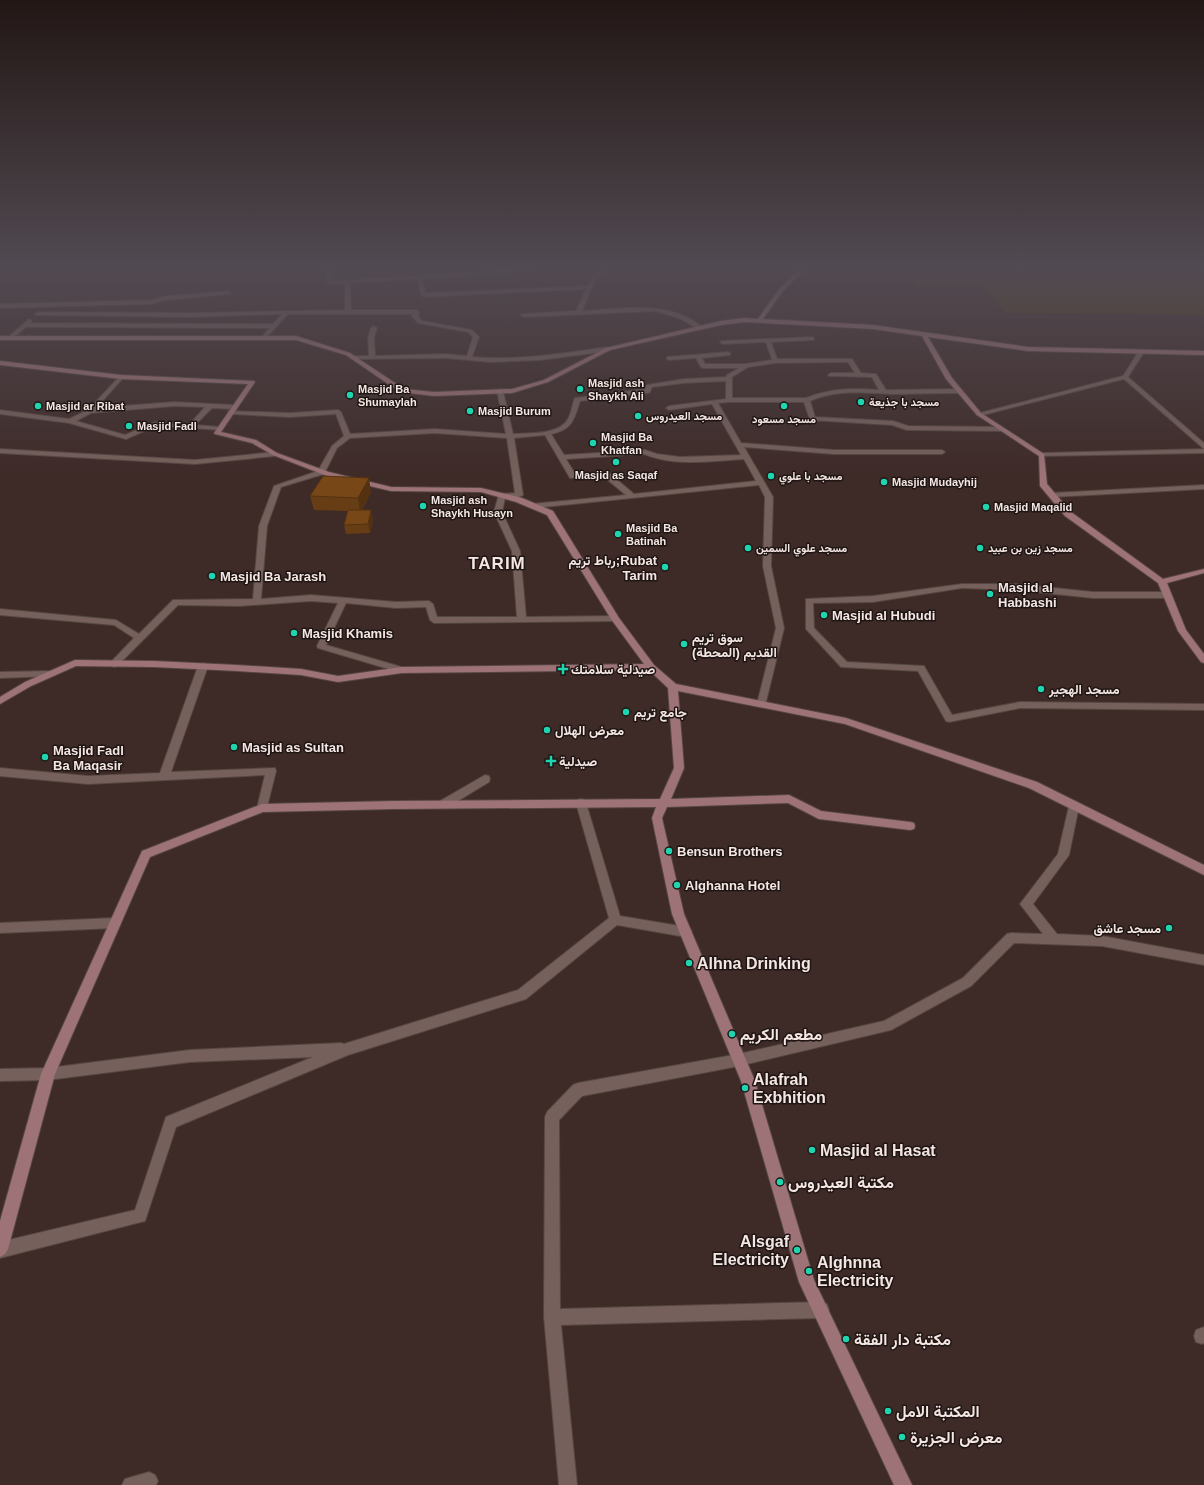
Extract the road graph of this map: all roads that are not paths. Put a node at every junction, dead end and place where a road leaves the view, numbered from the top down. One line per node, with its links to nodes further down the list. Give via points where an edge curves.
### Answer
1 (9, 339): 11 (main road)
2 (300, 339): 17 (main road)
3 (370, 339): 18 (street)
4 (475, 339): 19 (street)
5 (650, 339): 12 (main road)
6 (805, 339): 9 (street)
7 (927, 339): 30 (main road, via 949,378)
8 (961, 339): 13 (main road, via 1028,349)
9 (768, 341): 10 (street); 21 (street)
10 (723, 342)
11 (0, 346)
12 (608, 349): 19 (street, via 542,358); 29 (main road, via 546,381 512,391)
13 (1141, 352): 14 (main road); 27 (street)
14 (1204, 353)
15 (728, 354): 16 (street)
16 (698, 356): 20 (street); 23 (street, via 703,366)
17 (354, 358): 18 (street); 29 (main road, via 402,391 434,394)
18 (372, 358): 19 (street)
19 (469, 358)
20 (669, 358)
21 (775, 361): 23 (street); 24 (street, via 850,360)
22 (0, 363): 26 (main road)
23 (746, 366): 28 (street, via 729,376)
24 (859, 374): 25 (street); 31 (street, via 874,376)
25 (831, 375)
26 (121, 377): 37 (main road, via 252,382); 38 (street)
27 (1126, 377): 40 (street); 49 (street)
28 (729, 379): 32 (street); 45 (street, via 684,381 649,386 648,391 577,399 571,420 560,430)
29 (500, 391): 47 (street)
30 (960, 391): 31 (street); 40 (main road)
31 (884, 392): 33 (street, via 838,390)
32 (729, 400): 33 (street); 34 (street)
33 (807, 400): 44 (street, via 812,419 894,423 907,428)
34 (714, 402): 36 (street); 48 (street)
35 (210, 406): 37 (street); 38 (street, via 174,404); 42 (street)
36 (669, 408)
37 (233, 410): 43 (main road); 46 (street, via 290,415 338,412)
38 (90, 411): 41 (street)
39 (0, 412): 41 (street)
40 (979, 414): 44 (main road)
41 (70, 421): 42 (street, via 126,437 155,424)
42 (190, 427): 43 (street)
43 (220, 429): 53 (main road, via 217,434 254,441)
44 (1001, 429): 54 (main road)
45 (548, 433): 47 (street); 55 (street)
46 (348, 436): 47 (street, via 435,431); 57 (street, via 334,447)
47 (510, 436): 61 (street, via 519,495)
48 (740, 445): 52 (street, via 834,452); 56 (street)
49 (1204, 447)
50 (1204, 451): 54 (street)
51 (0, 452): 53 (street, via 195,462)
52 (942, 452)
53 (276, 454): 57 (main road)
54 (1042, 455): 60 (main road, via 1043,484)
55 (562, 457): 56 (street, via 645,452 654,458 669,459); 62 (street, via 573,476 606,475)
56 (747, 457): 58 (street)
57 (321, 472): 61 (main road, via 391,489 481,490); 68 (street, via 278,486 263,526)
58 (761, 483): 62 (street); 82 (street, via 769,497 767,566 780,628)
59 (1204, 487): 60 (street)
60 (1052, 495): 65 (main road, via 1068,514)
61 (502, 496): 63 (main road); 70 (street, via 498,512 516,551)
62 (632, 496): 63 (street)
63 (534, 506): 71 (main road, via 550,513)
64 (1204, 571): 65 (main road)
65 (1162, 582): 66 (main road)
66 (1167, 595): 73 (main road, via 1182,631); 83 (street, via 1093,595 1016,587 962,586 872,599 809,601 810,629 844,666 921,668 949,720 1020,705)
67 (343, 600): 68 (street, via 311,598); 70 (street, via 396,605 429,604 434,620); 77 (street, via 320,646)
68 (257, 602): 72 (street, via 176,602)
69 (0, 612): 72 (street, via 116,623)
70 (522, 619): 71 (street)
71 (615, 619): 76 (main road)
72 (140, 638): 74 (street)
73 (1204, 660)
74 (114, 664): 75 (main road); 78 (main road, via 75,664)
75 (203, 666): 77 (main road, via 301,672 338,679); 85 (street)
76 (651, 667): 77 (main road); 80 (main road)
77 (402, 670)
78 (52, 674): 79 (street); 81 (main road, via 28,684)
79 (0, 675)
80 (673, 687): 82 (main road); 88 (main road, via 679,768)
81 (0, 701)
82 (762, 704): 90 (main road, via 846,721 1033,785)
83 (1204, 707)
84 (0, 772): 85 (street, via 88,780)
85 (164, 776): 91 (street, via 271,770)
86 (485, 779): 89 (street)
87 (581, 803): 88 (main road); 89 (main road); 94 (street)
88 (664, 803): 92 (main road, via 789,798 819,815); 97 (main road, via 657,818 678,914)
89 (444, 804): 91 (main road)
90 (1074, 806): 93 (main road); 98 (street, via 1063,856 1026,904)
91 (262, 808): 95 (main road, via 146,854)
92 (910, 826)
93 (1204, 870)
94 (615, 920): 97 (street); 100 (street, via 522,995)
95 (115, 923): 96 (street); 103 (main road)
96 (0, 928)
97 (686, 932): 101 (main road)
98 (1054, 939): 99 (street, via 1102,941); 101 (street, via 1011,938 967,982 886,1026)
99 (1204, 960)
100 (348, 1049): 103 (street, via 190,1056); 104 (street, via 172,1122 140,1216)
101 (739, 1060): 105 (main road, via 748,1081 807,1282); 106 (street, via 578,1090 552,1116)
102 (0, 1074): 103 (street)
103 (48, 1074): 104 (main road)
104 (0, 1250)
105 (821, 1310): 106 (street); 110 (main road)
106 (552, 1317): 109 (street)
107 (148, 1481): 108 (street)
108 (131, 1485)
109 (568, 1485)
110 (903, 1485)

